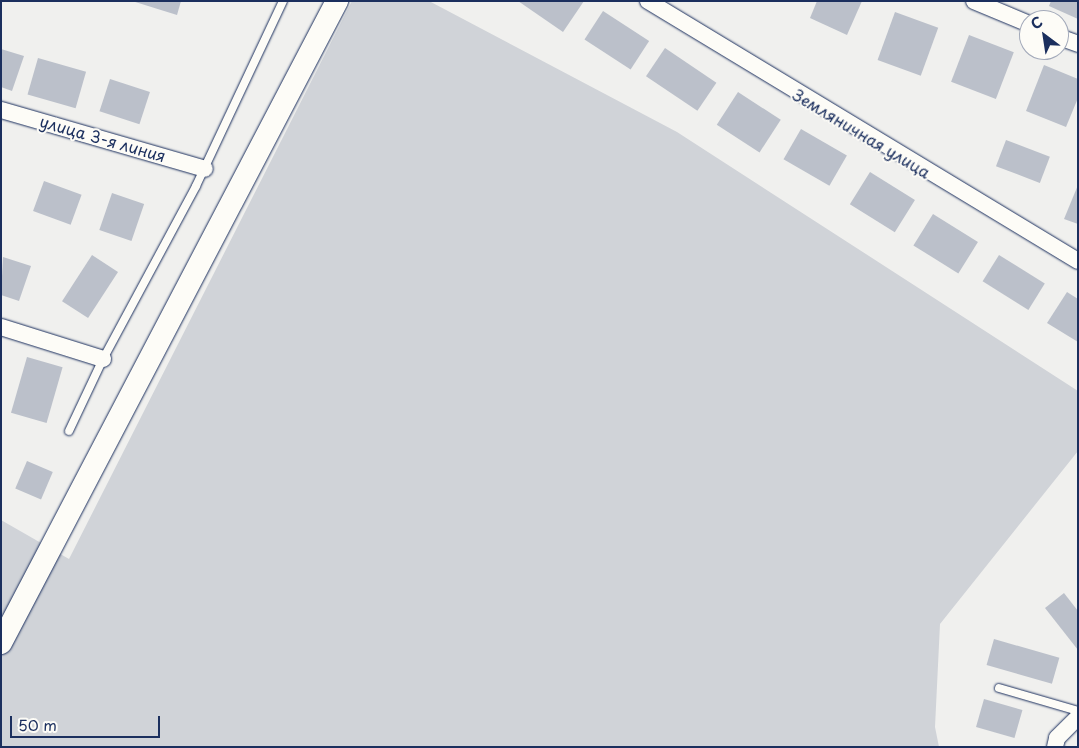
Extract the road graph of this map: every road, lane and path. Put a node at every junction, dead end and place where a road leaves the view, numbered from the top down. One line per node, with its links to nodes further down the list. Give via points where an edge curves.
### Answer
1 (283, 1): 7 (lane)
2 (337, 1): 12 (street)
3 (648, 1): 8 (street, Земляничная улица)
4 (974, 1): 5 (street)
5 (1019, 20)
6 (1, 110): 7 (street, улица 3-я линия)
7 (205, 169): 10 (lane)
8 (1078, 262)
9 (1, 327): 10 (street)
10 (103, 359): 11 (lane)
11 (69, 431)
12 (1, 643)
13 (999, 688): 14 (lane)
14 (1078, 712)
15 (1078, 717): 16 (street, via 1056,738)
16 (1055, 747)

